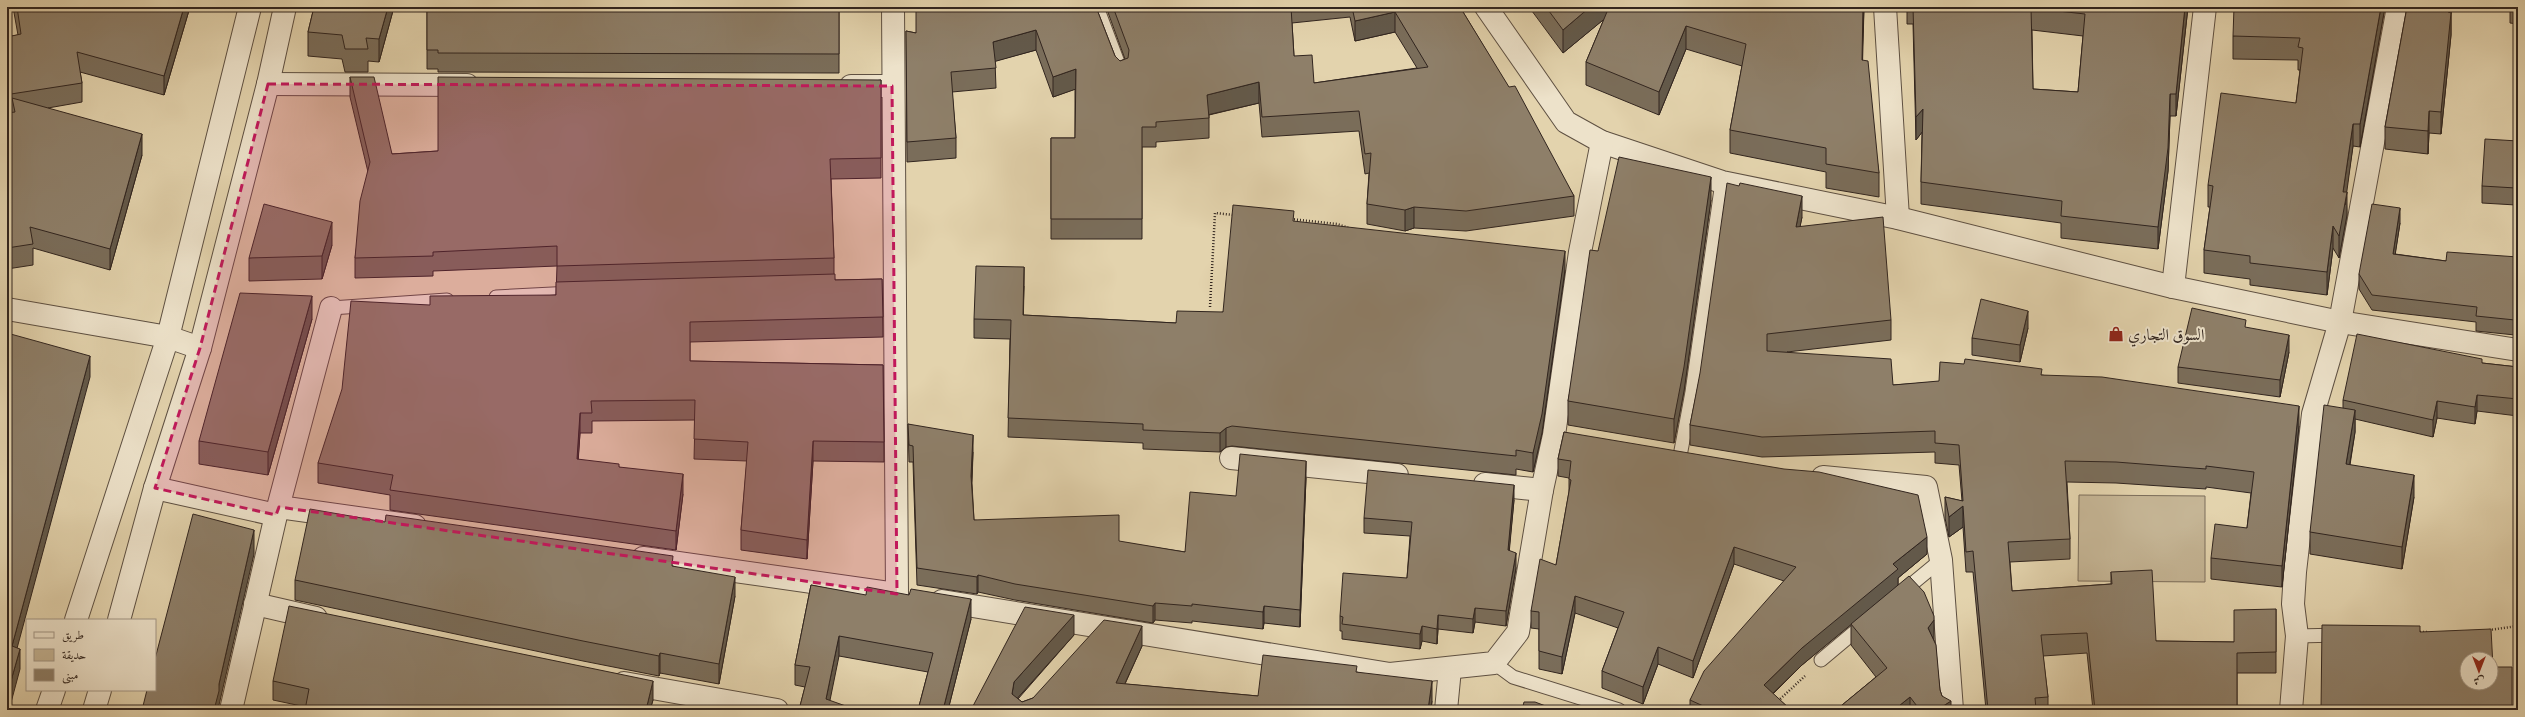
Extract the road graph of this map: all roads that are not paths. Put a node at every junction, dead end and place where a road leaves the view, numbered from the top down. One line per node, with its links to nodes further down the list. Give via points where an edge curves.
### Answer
1 (250, 7): 26 (street)
2 (285, 7): 10 (street)
3 (893, 7): 13 (street)
4 (1097, 7): 9 (lane)
5 (1486, 7): 14 (street, via 1566,122)
6 (1885, 7): 16 (street)
7 (2205, 7): 19 (street)
8 (2398, 7): 25 (street)
9 (1122, 73)
10 (268, 84): 11 (street); 27 (street)
11 (484, 85)
12 (828, 86): 13 (street)
13 (892, 86): 46 (street, via 886,284)
14 (1602, 142): 15 (street); 18 (street)
15 (1722, 182): 16 (street); 34 (lane, via 1692,392)
16 (1898, 218): 19 (street)
17 (1556, 250): 18 (street)
18 (1580, 252): 31 (street)
19 (2173, 287): 25 (street)
20 (587, 293): 21 (lane)
21 (479, 298)
22 (464, 299): 24 (lane)
23 (7, 308): 26 (street)
24 (331, 308): 42 (street)
25 (2340, 322): 28 (street); 30 (street)
26 (168, 337): 27 (street); 50 (street)
27 (200, 348): 40 (street)
28 (2518, 350)
29 (2290, 411): 30 (street)
30 (2313, 414): 55 (street, via 2295,572 2293,604)
31 (1554, 435): 32 (street); 41 (street)
32 (1578, 439)
33 (1656, 452): 34 (street)
34 (1680, 456): 36 (street)
35 (1231, 458): 38 (street)
36 (1702, 460)
37 (1801, 475): 45 (street, via 1926,487)
38 (1418, 477)
39 (1464, 482): 41 (street)
40 (155, 488): 42 (street); 51 (street)
41 (1542, 490): 58 (street, via 1518,632)
42 (278, 511): 43 (street); 48 (street)
43 (438, 529)
44 (620, 555): 46 (street)
45 (1941, 560): 47 (lane); 69 (street)
46 (897, 594): 53 (street)
47 (1893, 600)
48 (255, 604): 52 (street); 65 (street)
49 (1875, 615): 57 (lane)
50 (76, 619)
51 (119, 619)
52 (338, 623)
53 (1099, 627): 56 (street); 59 (street, via 1390,674)
54 (2352, 634): 55 (lane)
55 (2297, 636): 70 (street)
56 (1083, 645)
57 (1821, 660)
58 (1494, 663): 59 (street); 68 (lane, via 1513,676)
59 (1450, 669): 67 (street)
60 (604, 679): 66 (street)
61 (54, 691): 63 (street)
62 (100, 691): 64 (street)
63 (47, 710)
64 (94, 710)
65 (231, 710)
66 (777, 710)
67 (1446, 710)
68 (1619, 710)
69 (1952, 710)
70 (2291, 710)

